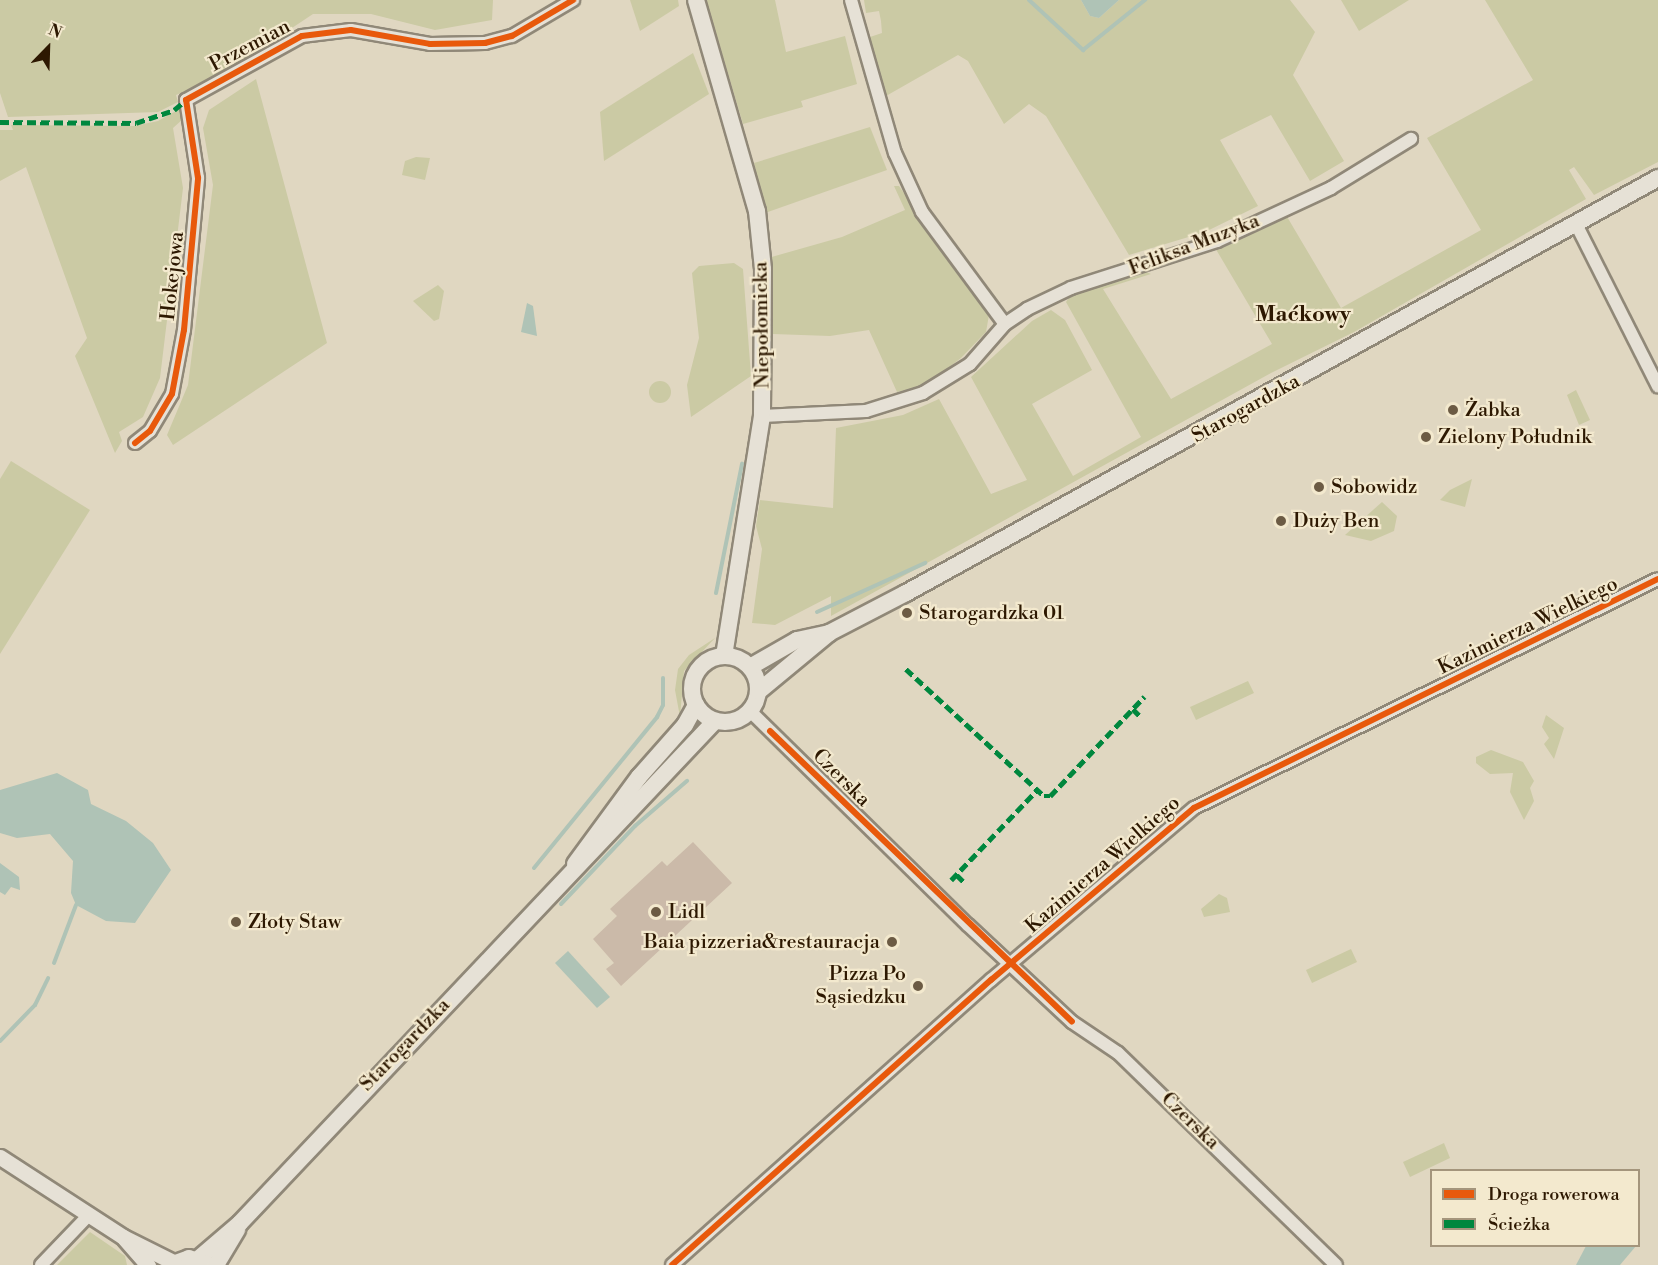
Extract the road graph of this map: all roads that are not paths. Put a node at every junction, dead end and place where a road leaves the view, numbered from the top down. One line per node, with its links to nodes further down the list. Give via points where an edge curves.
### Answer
1 (573, 0): 4 (street, Przemian, via 512,36 485,43 430,45 351,30 302,36)
2 (696, 0): 10 (main road, Niepołomicka, via 757,211 763,284)
3 (851, 0): 8 (street, via 895,153 922,212)
4 (186, 100): 11 (street, Hokejowa, via 198,178 184,330 172,394 150,431)
5 (1411, 139): 8 (street, Feliksa Muzyka, via 1330,188 1217,241 1071,288)
6 (1658, 178): 7 (main road, Starogardzka)
7 (1576, 224): 9 (street); 13 (main road, Starogardzka, via 1178,446)
8 (1005, 324): 10 (street, Feliksa Muzyka, via 970,364 923,393 892,406)
9 (1658, 386)
10 (762, 416): 14 (main road, Niepołomicka)
11 (135, 443)
12 (1658, 579): 21 (street, Kazimierza Wielkiego, via 1194,808)
13 (829, 633): 15 (main road, Starogardzka, via 797,640); 16 (main road, Starogardzka)
14 (724, 656): 15 (main road); 17 (main road, via 713,658 696,673 692,683)
15 (750, 667): 16 (main road)
16 (759, 691): 18 (main road)
17 (696, 705): 19 (main road); 20 (main road, Starogardzka, via 686,725 585,845)
18 (750, 711): 19 (main road, via 734,722); 21 (street, Czerska)
19 (715, 721): 20 (main road, Starogardzka)
20 (572, 870): 24 (main road, Starogardzka)
21 (1013, 966): 31 (street, Kazimierza Wielkiego, via 991,980); 32 (street, Czerska, via 1072,1022 1118,1053)
22 (0, 1157): 23 (street)
23 (89, 1215): 25 (street); 28 (street)
24 (240, 1223): 26 (main road, Starogardzka); 30 (main road, Starogardzka)
25 (123, 1237): 27 (street); 29 (street)
26 (202, 1262): 27 (main road)
27 (172, 1263)
28 (41, 1265)
29 (148, 1265)
30 (216, 1265)
31 (672, 1265)
32 (1336, 1265)

